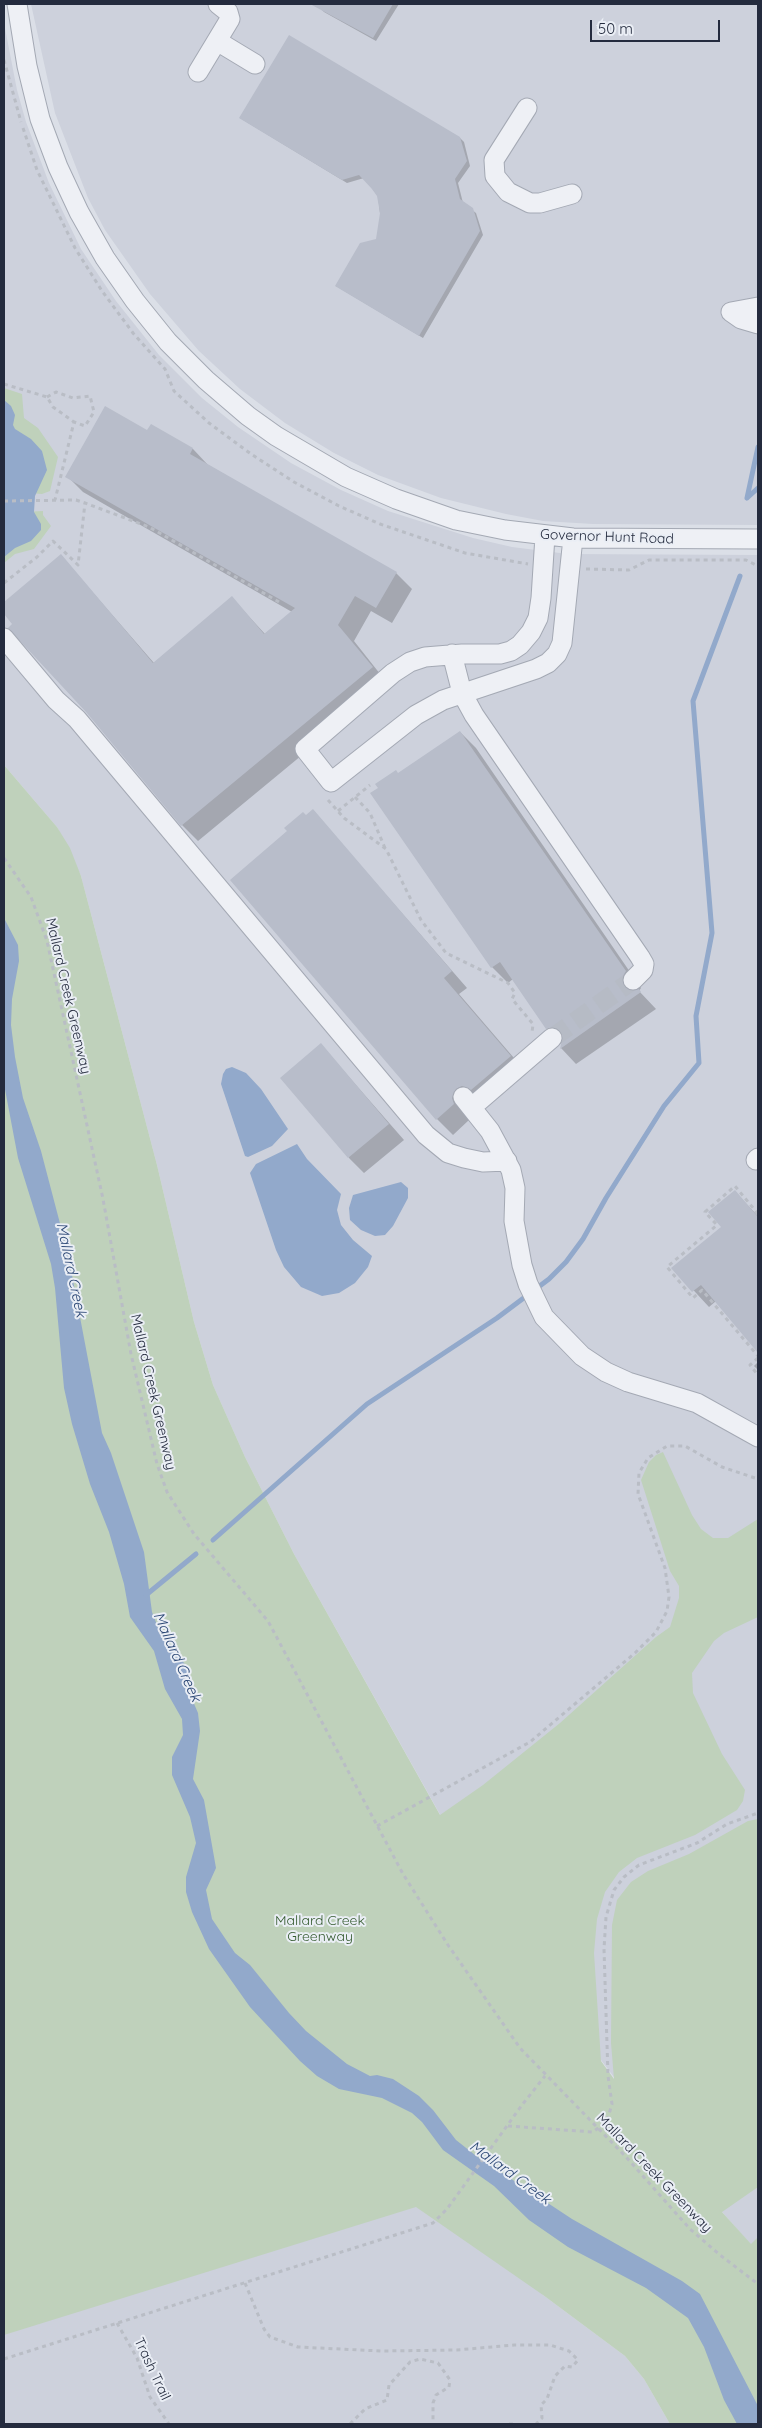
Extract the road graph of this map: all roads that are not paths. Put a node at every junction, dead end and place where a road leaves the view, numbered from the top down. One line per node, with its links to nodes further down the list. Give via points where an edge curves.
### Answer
1 (17, 4): 10 (street, Governor Hunt Road, via 40,119 58,168 105,258 168,342 255,421 346,477 456,520)
2 (218, 4): 3 (street, via 231,16)
3 (217, 41): 4 (street); 5 (street)
4 (255, 64)
5 (198, 72)
6 (527, 108): 7 (street, via 494,160 495,176 508,192 530,203)
7 (572, 194)
8 (758, 307): 9 (street, via 732,312 741,319)
9 (758, 324)
10 (545, 536): 11 (street, Governor Hunt Road); 14 (street, via 538,618 531,632)
11 (572, 538): 12 (street, Governor Hunt Road); 16 (street, via 562,643 548,663)
12 (758, 539)
13 (4, 638): 20 (street, via 234,904 426,1135 448,1152 464,1158)
14 (511, 651): 15 (street, via 488,655); 16 (street)
15 (452, 654): 17 (street); 17 (street, via 425,657 404,666 304,749 331,782 416,715)
16 (520, 674): 17 (street)
17 (462, 693): 18 (street, via 640,957 643,970)
18 (633, 980)
19 (545, 1038): 20 (street, via 467,1102 490,1131)
20 (507, 1162): 21 (street, via 515,1188 514,1221 522,1265 544,1317 582,1356 606,1372 697,1403)
21 (737, 1425): 22 (street); 23 (street)
22 (758, 1425)
23 (758, 1437)

